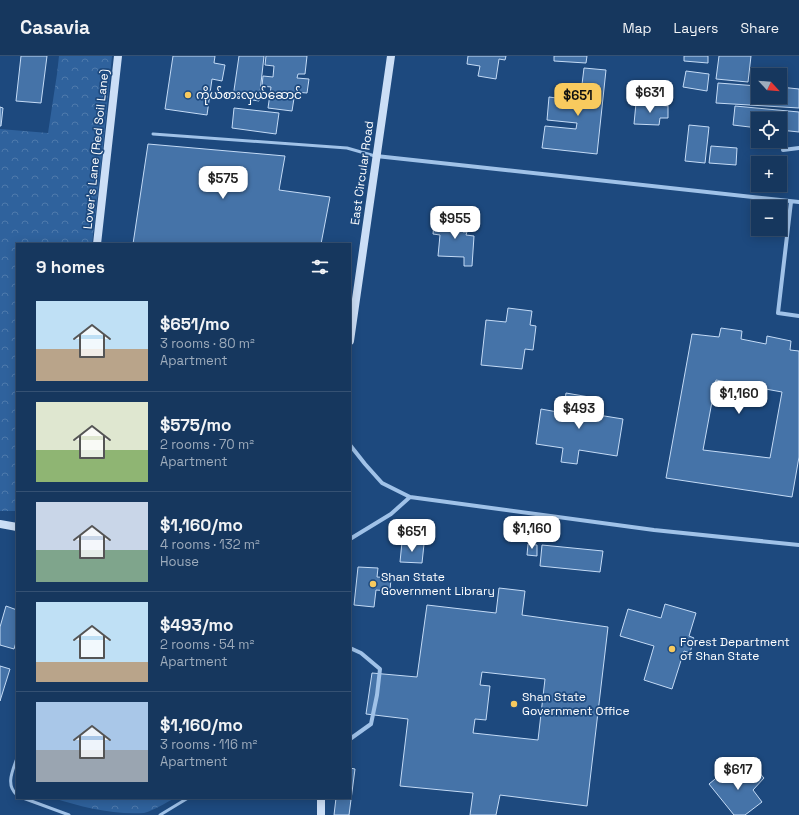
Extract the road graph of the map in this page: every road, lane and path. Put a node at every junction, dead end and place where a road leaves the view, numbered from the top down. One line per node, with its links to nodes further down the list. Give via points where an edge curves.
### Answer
1 (118, 56): 9 (street, Lover's Lane (Red Soil Lane))
2 (391, 56): 6 (street, East Circular Road)
3 (153, 134): 6 (lane, via 346,148)
4 (799, 148): 5 (street)
5 (783, 150)
6 (376, 156): 7 (street); 11 (street, East Circular Road)
7 (791, 202): 8 (street); 10 (street, via 778,313)
8 (799, 202)
9 (98, 243)
10 (799, 316)
11 (351, 334)
12 (351, 446): 13 (street, via 382,483)
13 (410, 497): 16 (street, via 391,514); 17 (street, via 654,530)
14 (0, 524): 15 (street)
15 (16, 526)
16 (351, 538)
17 (799, 545)
18 (351, 648): 19 (street, via 361,653 380,669 371,724)
19 (351, 739)
20 (16, 761): 21 (lane, via 10,778 11,787)
21 (16, 794)
22 (26, 799): 25 (lane)
23 (186, 799): 26 (lane)
24 (321, 799): 27 (street)
25 (69, 815)
26 (160, 815)
27 (321, 815)

